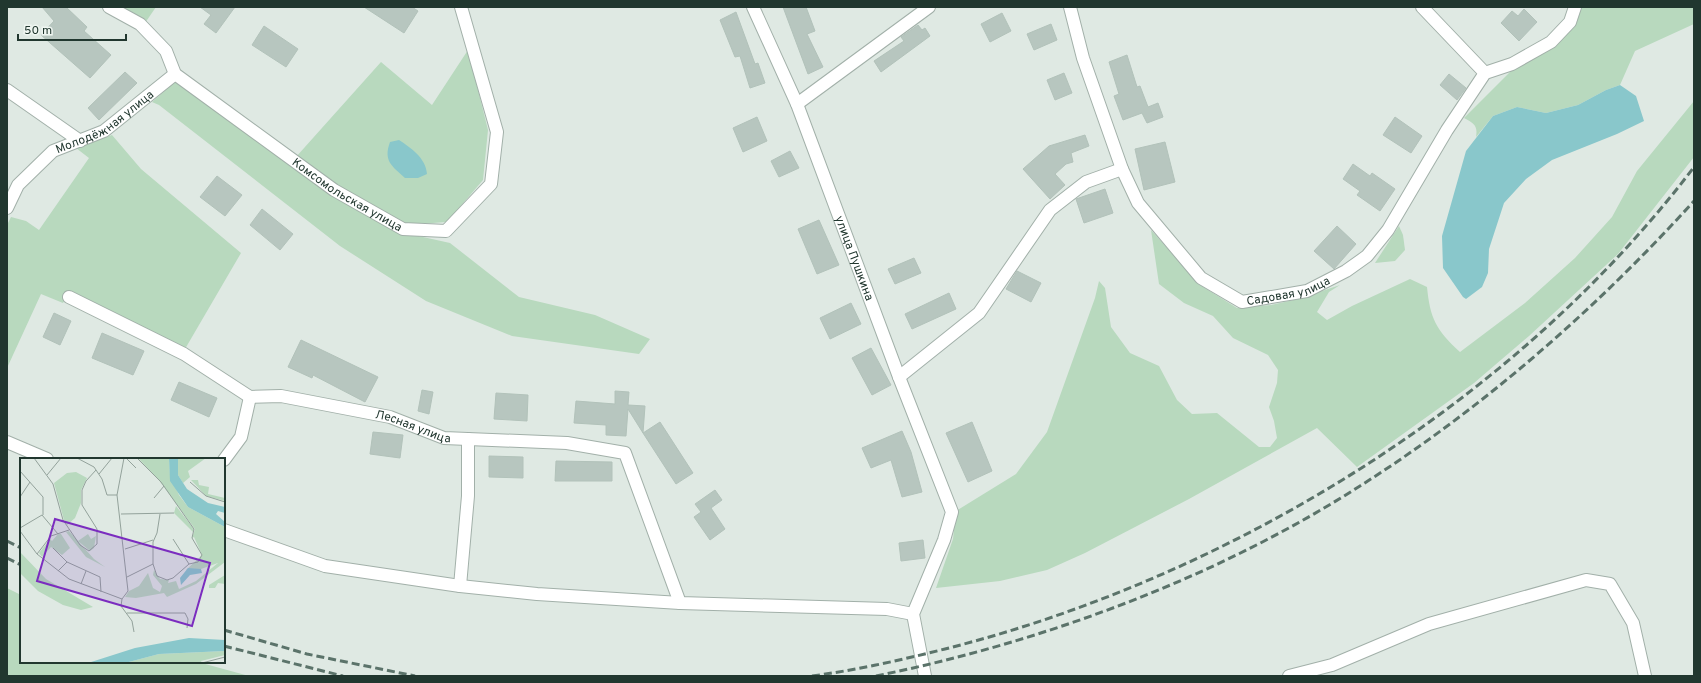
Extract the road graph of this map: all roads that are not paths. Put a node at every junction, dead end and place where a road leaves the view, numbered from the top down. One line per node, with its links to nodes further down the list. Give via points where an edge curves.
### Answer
1 (109, 7): 9 (street, via 140,24 166,51)
2 (461, 7): 9 (street, Комсомольская улица, via 497,132 491,184 446,231 403,229 334,190)
3 (753, 7): 11 (street, улица Пушкина)
4 (929, 7): 11 (street)
5 (1070, 7): 13 (street, Садовая улица, via 1083,58)
6 (1422, 7): 8 (street)
7 (1575, 7): 8 (street, via 1570,22 1551,42 1512,64)
8 (1485, 73): 13 (street, Садовая улица, via 1447,130 1388,230 1368,256 1346,271 1307,291 1242,302 1201,278 1138,203)
9 (176, 74): 12 (street, Молодёжная улица, via 104,131)
10 (7, 90): 12 (street)
11 (797, 104): 16 (street, улица Пушкина)
12 (80, 141): 14 (street, Молодёжная улица, via 53,151 18,185)
13 (1122, 168): 16 (street, via 1086,182 1050,210 979,313)
14 (7, 208)
15 (69, 297): 17 (street, via 184,354)
16 (899, 377): 25 (street, улица Пушкина, via 952,512 944,540)
17 (250, 397): 18 (street, Лесная улица, via 281,396 314,402 390,417 444,438); 21 (street, via 241,437)
18 (468, 439): 23 (street, via 468,496); 24 (street, Лесная улица, via 567,443 625,453)
19 (7, 442): 20 (street)
20 (45, 458)
21 (225, 459)
22 (225, 530): 23 (street, via 325,566)
23 (460, 586): 24 (street)
24 (680, 603): 25 (street, via 886,609)
25 (913, 614): 26 (street)
26 (925, 676)
27 (1289, 676): 28 (street, via 1332,665 1429,624 1586,580 1610,584 1633,622)
28 (1644, 676)

